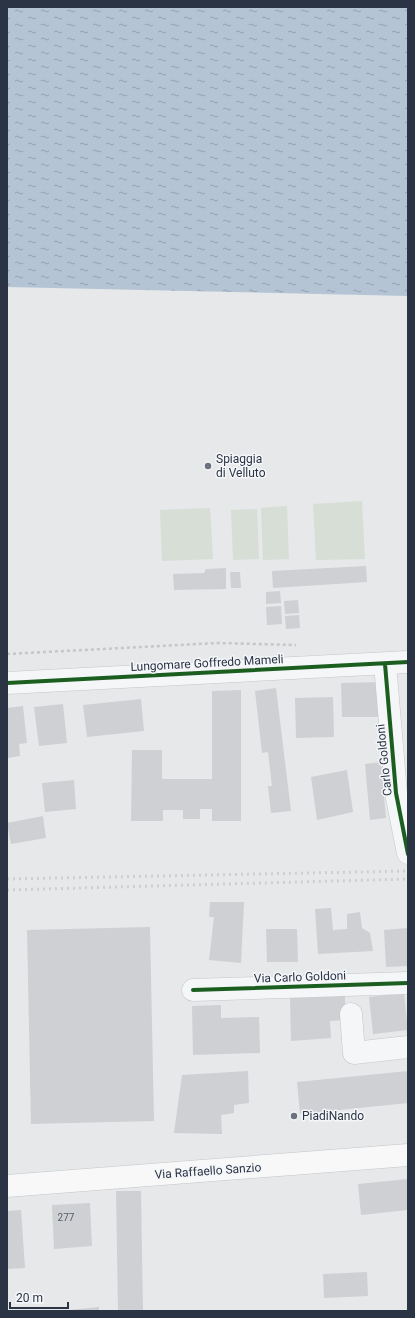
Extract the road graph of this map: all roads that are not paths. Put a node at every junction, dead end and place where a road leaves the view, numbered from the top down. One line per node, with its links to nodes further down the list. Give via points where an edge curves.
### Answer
1 (408, 662): 2 (street, Lungomare Goffredo Mameli)
2 (385, 664): 3 (street, Lungomare Goffredo Mameli); 4 (street, Carlo Goldoni, via 396,793)
3 (7, 683)
4 (408, 853)
5 (408, 984): 6 (street, Via Carlo Goldoni)
6 (193, 990)
7 (350, 1014): 8 (street, via 354,1053)
8 (408, 1048)
9 (408, 1155): 10 (main road, Via Raffaello Sanzio)
10 (7, 1186)

